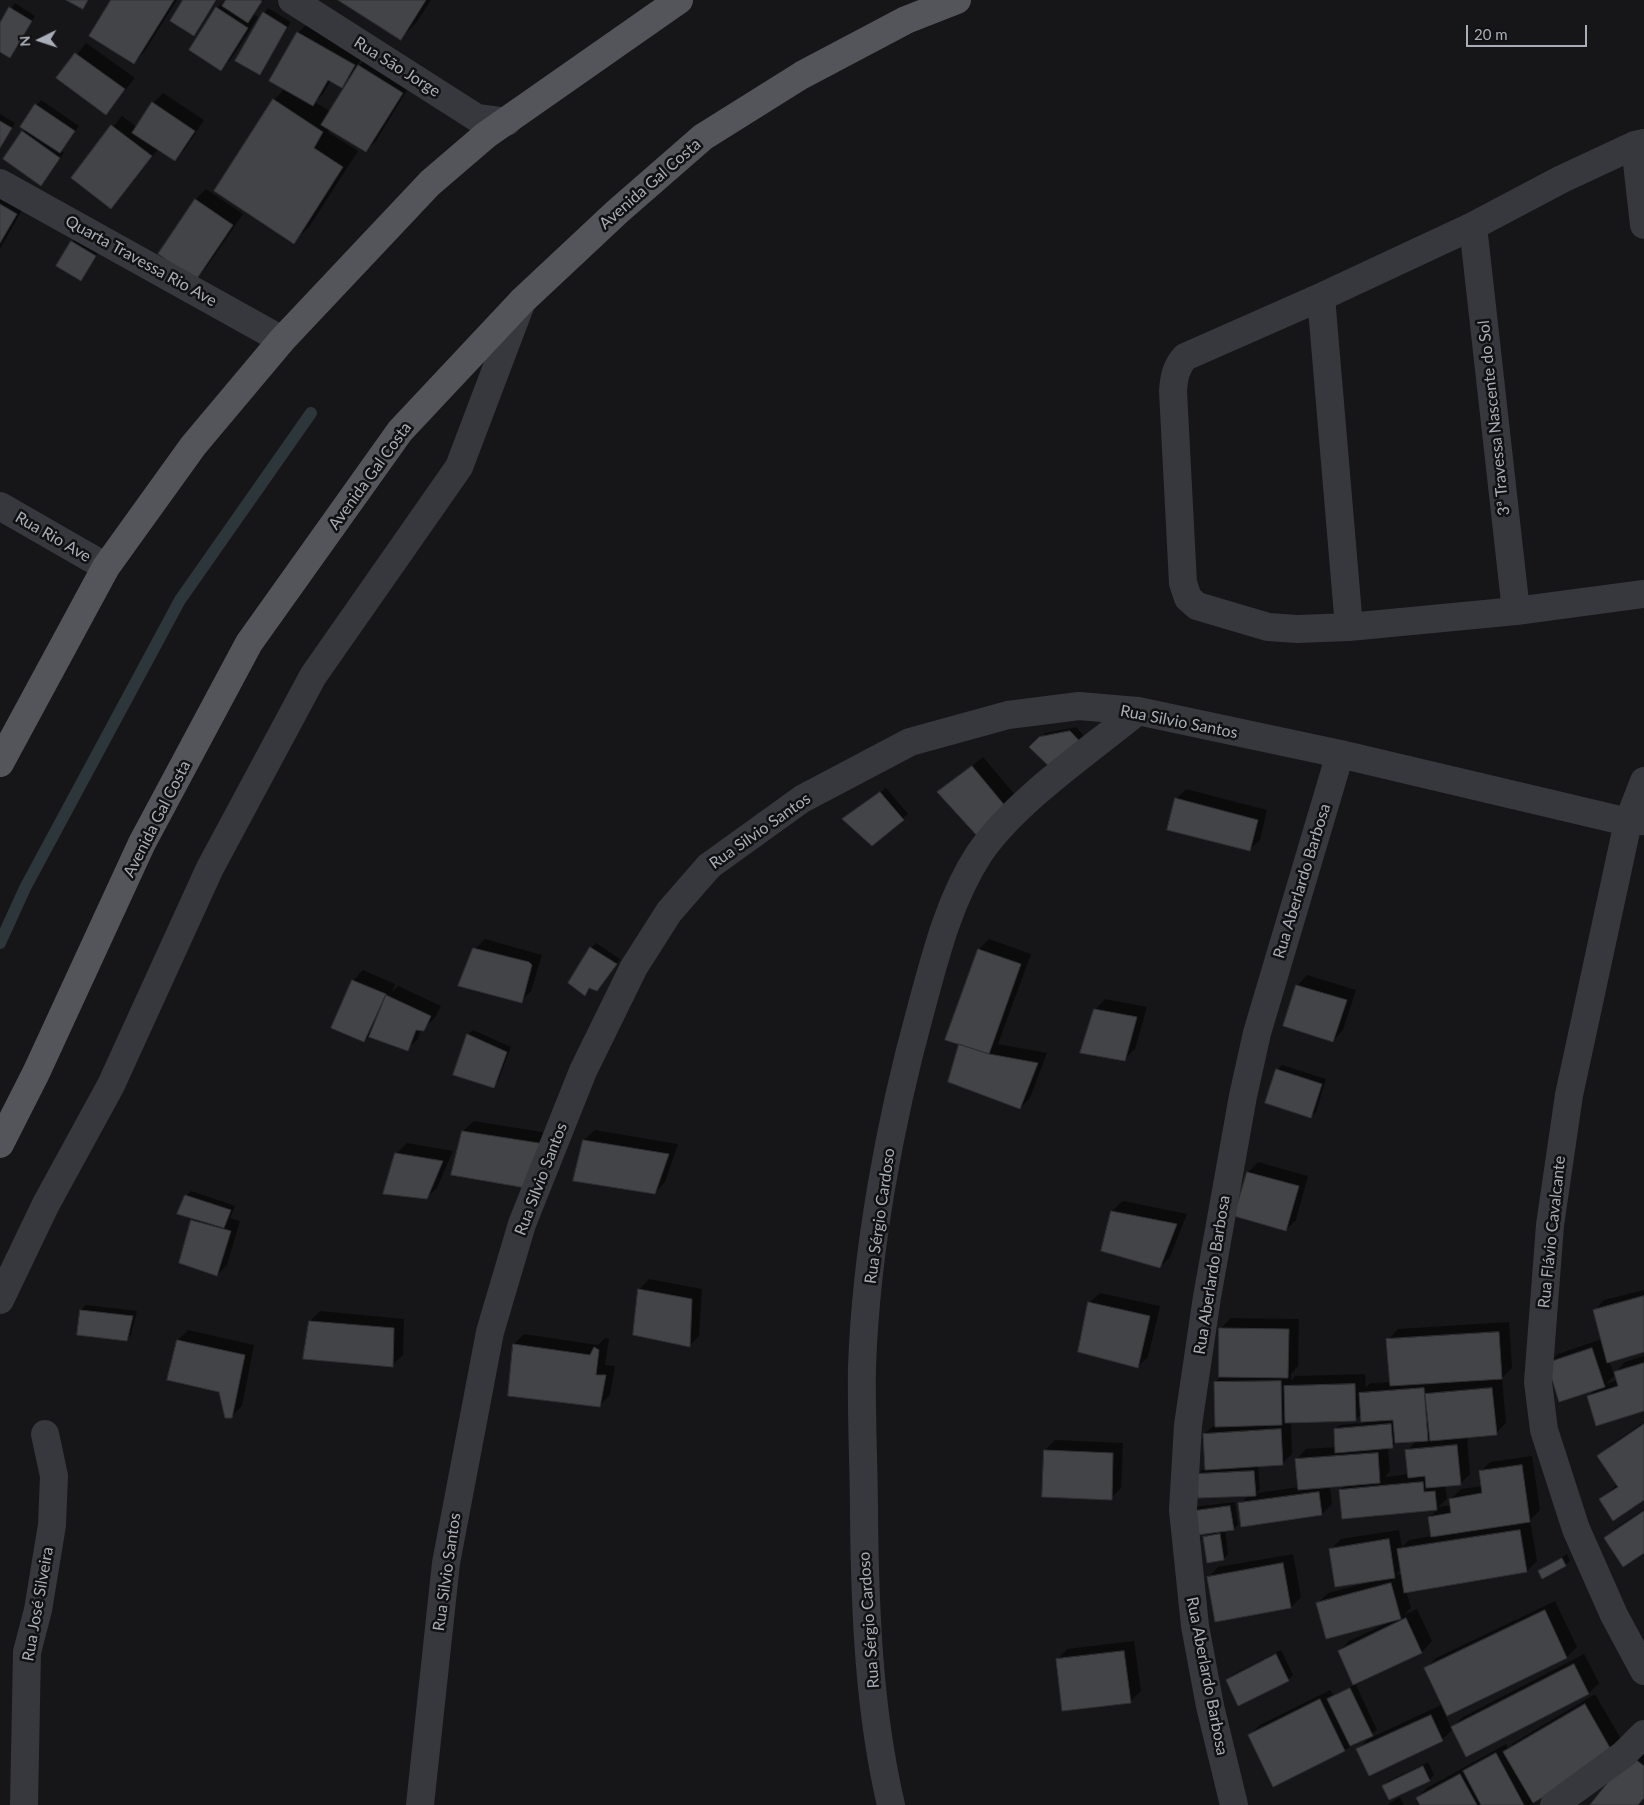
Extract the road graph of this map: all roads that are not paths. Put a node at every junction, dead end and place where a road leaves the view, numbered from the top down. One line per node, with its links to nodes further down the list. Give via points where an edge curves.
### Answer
1 (292, 0): 4 (street, Rua São Jorge, via 477,118)
2 (679, 0): 4 (main road)
3 (957, 0): 10 (main road, Avenida Gal Costa, via 906,20 802,75 703,137)
4 (507, 122): 11 (main road, via 486,135 430,183)
5 (1640, 144): 7 (street); 8 (street, via 1562,178)
6 (0, 183): 11 (street, Quarta Travessa Rio Ave)
7 (1644, 225)
8 (1472, 226): 9 (street); 15 (street, 3ª Travessa Nascente do Sol)
9 (1321, 296): 16 (street); 16 (street, via 1185,357 1179,364 1173,391 1183,584 1188,598 1197,606 1268,627)
10 (522, 301): 22 (main road, Avenida Gal Costa, via 400,431 249,644 142,844); 23 (street, via 459,466 313,676 210,868 111,1086 46,1204)
11 (282, 340): 13 (main road, via 192,446)
12 (0, 506): 13 (street, Rua Rio Ave)
13 (106, 567): 19 (main road)
14 (1644, 594): 15 (street)
15 (1516, 611): 16 (street)
16 (1348, 627)
17 (1138, 711): 18 (street, Rua Silvio Santos); 28 (street, Rua Silvio Santos, via 1079,706 1008,715 910,742 802,799 709,866 668,912 634,967 583,1071 522,1224 490,1332 446,1563); 29 (street, Rua Sérgio Cardoso, via 1018,808 979,854 955,902 936,956 905,1065 874,1235 862,1366 865,1595 879,1754)
18 (1340, 754): 21 (street, Rua Silvio Santos); 30 (street, Rua Aberlardo Barbosa, via 1257,1033 1210,1278 1188,1425 1183,1510 1192,1607 1210,1706)
19 (0, 763)
20 (1644, 781): 21 (street, Rua Flávio Cavalcante)
21 (1636, 821): 25 (street, Rua Flávio Cavalcante, via 1569,1094 1550,1225 1538,1382 1544,1430 1576,1529 1614,1615)
22 (0, 1144)
23 (0, 1300)
24 (45, 1434): 27 (street, Rua José Silveira, via 54,1476 52,1525 38,1610 27,1652)
25 (1644, 1671)
26 (1644, 1734): 31 (street, via 1624,1754)
27 (24, 1805)
28 (420, 1805)
29 (891, 1805)
30 (1234, 1805)
31 (1554, 1805)

